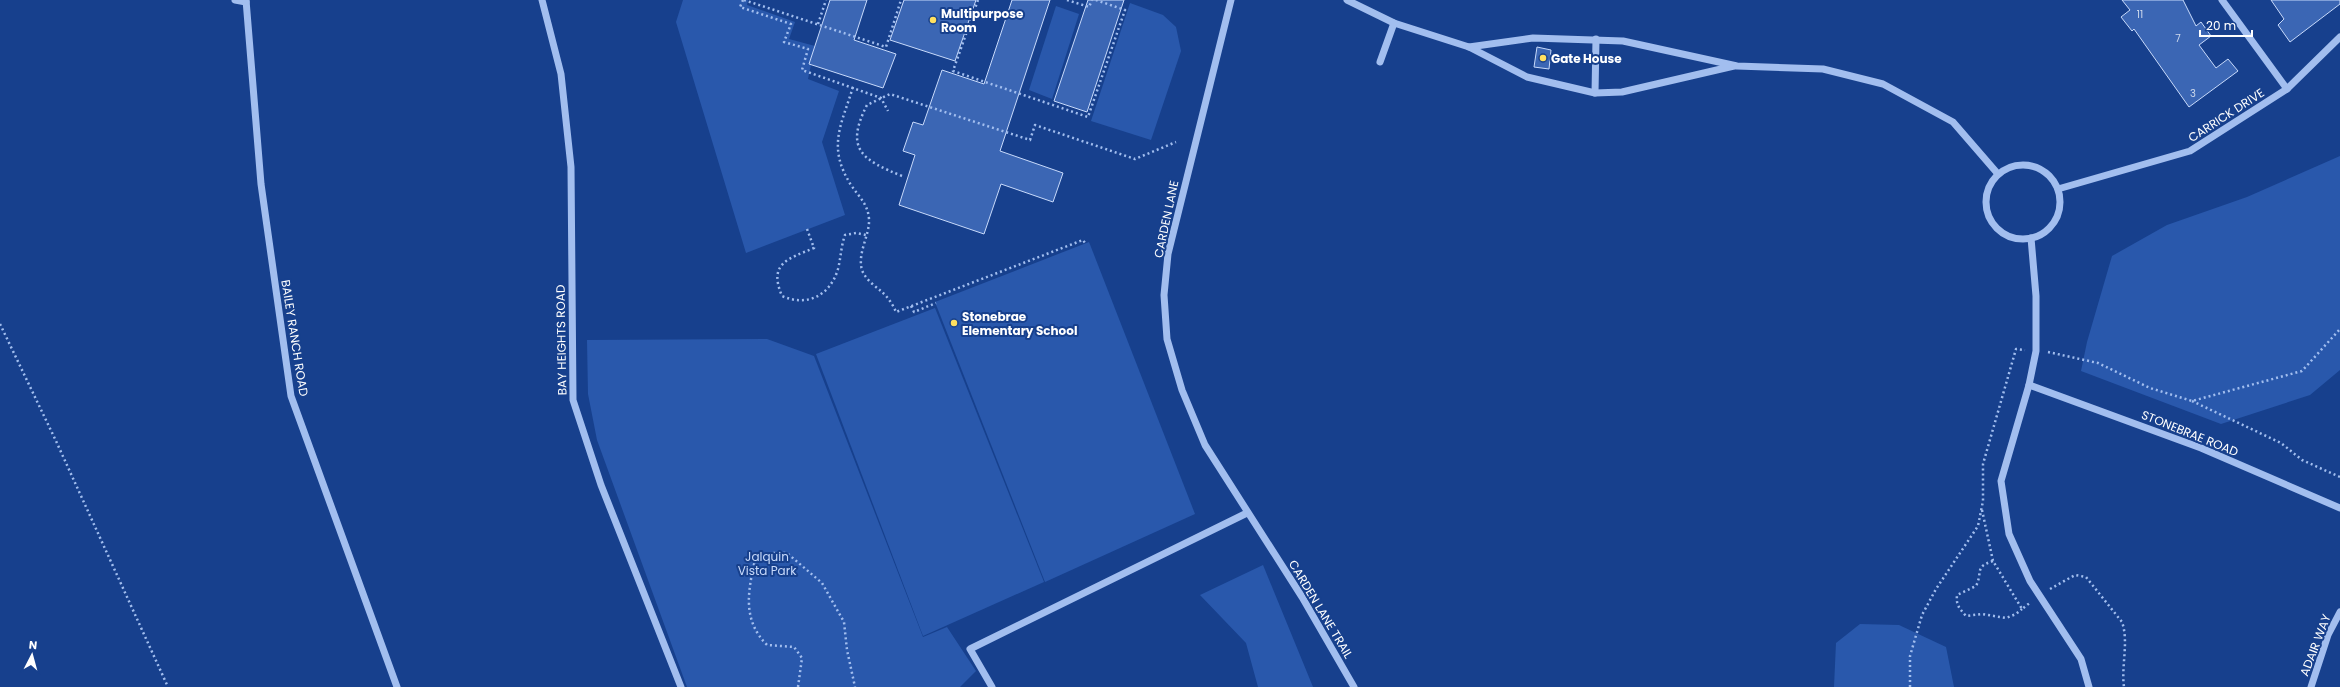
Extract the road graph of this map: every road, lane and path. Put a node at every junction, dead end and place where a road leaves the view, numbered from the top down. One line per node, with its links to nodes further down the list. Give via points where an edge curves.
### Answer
1 (235, 0): 13 (street)
2 (542, 0): 52 (street, BAY HEIGHTS ROAD, via 561,74 571,167 573,400 601,485)
3 (743, 0): 15 (path); 21 (path, via 740,7 791,24 784,42 808,49 802,70)
4 (826, 0): 15 (path)
5 (901, 0): 15 (path, via 886,47)
6 (978, 0): 9 (path, via 953,71 1088,117 1125,10)
7 (1067, 0): 8 (path, via 1089,7)
8 (1092, 0)
9 (1096, 0)
10 (1231, 0): 44 (street, CARDEN LANE, via 1168,254 1164,295 1167,339 1182,390 1205,445)
11 (1347, 0): 14 (street)
12 (2222, 0): 22 (street)
13 (246, 1): 51 (street, BAILEY RANCH ROAD, via 261,184 291,396)
14 (1394, 22): 18 (street); 19 (street)
15 (818, 24)
16 (2340, 37): 22 (street, CARRICK DRIVE)
17 (1596, 39): 18 (street, via 1533,38); 20 (street, via 1639,43); 23 (street)
18 (1469, 47): 23 (street, via 1527,77)
19 (1380, 62)
20 (1737, 66): 23 (street, via 1622,92); 27 (street, via 1823,69 1883,84 1953,122)
21 (853, 87): 24 (path); 31 (path, via 837,138 837,152 841,169 866,204 869,220)
22 (2287, 89): 29 (street, CARRICK DRIVE, via 2190,151)
23 (1595, 93)
24 (881, 98): 25 (path); 26 (path, via 890,94 1030,140 1035,125 1135,159); 28 (path, via 867,105 861,117 857,134 860,151 874,164)
25 (888, 111)
26 (1176, 142)
27 (1998, 174): 29 (street, via 2011,167 2027,165 2046,173); 32 (street, via 1987,192 1988,214 1993,223 2009,236)
28 (902, 176)
29 (2058, 189): 32 (street, via 2059,210 2055,220 2049,228)
30 (807, 229): 31 (path, via 814,248 786,260 778,270 776,282 782,296 795,301 811,300 827,288 838,269 845,235)
31 (866, 235): 35 (path, via 862,270 872,284 884,293 896,312)
32 (2031, 238): 38 (street, via 2036,296)
33 (1085, 243): 35 (path, via 1084,240)
34 (936, 303): 35 (path, via 914,312)
35 (911, 306)
36 (0, 324): 50 (path, via 56,440)
37 (2340, 329): 40 (path, via 2302,371)
38 (2036, 351): 39 (street); 40 (path, via 2098,363 2150,388); 43 (path, via 2016,349 1983,464)
39 (2029, 385): 42 (street, STONEBRAE ROAD, via 2201,448); 47 (street, via 2001,482 2009,534 2030,581)
40 (2192, 401): 41 (path, via 2281,443 2302,460)
41 (2340, 477)
42 (2340, 508)
43 (1982, 509): 46 (path); 57 (path, via 1978,526 1922,615 1910,656)
44 (1247, 513): 45 (street, CARDEN LANE); 55 (street, via 970,649)
45 (1268, 543): 56 (street, CARDEN LANE TRAIL)
46 (1993, 561): 48 (path); 48 (path, via 1983,564 1979,569 1976,586 1957,595 1956,604 1959,609 1966,616 1982,614 2006,618)
47 (2040, 596): 48 (path); 58 (street, via 2081,659); 59 (path, via 2055,585 2075,576 2086,577 2093,584 2122,622 2125,630)
48 (2022, 609)
49 (2340, 612): 60 (street, ADAIR WAY, via 2328,636)
50 (168, 687)
51 (397, 687)
52 (681, 687)
53 (798, 687): 54 (path, via 802,658 794,647 766,645 757,635 748,612 750,582 755,560 772,553 787,553 822,583 844,622)
54 (855, 687)
55 (992, 687)
56 (1354, 687)
57 (1910, 687)
58 (2089, 687)
59 (2124, 687)
60 (2311, 687)

